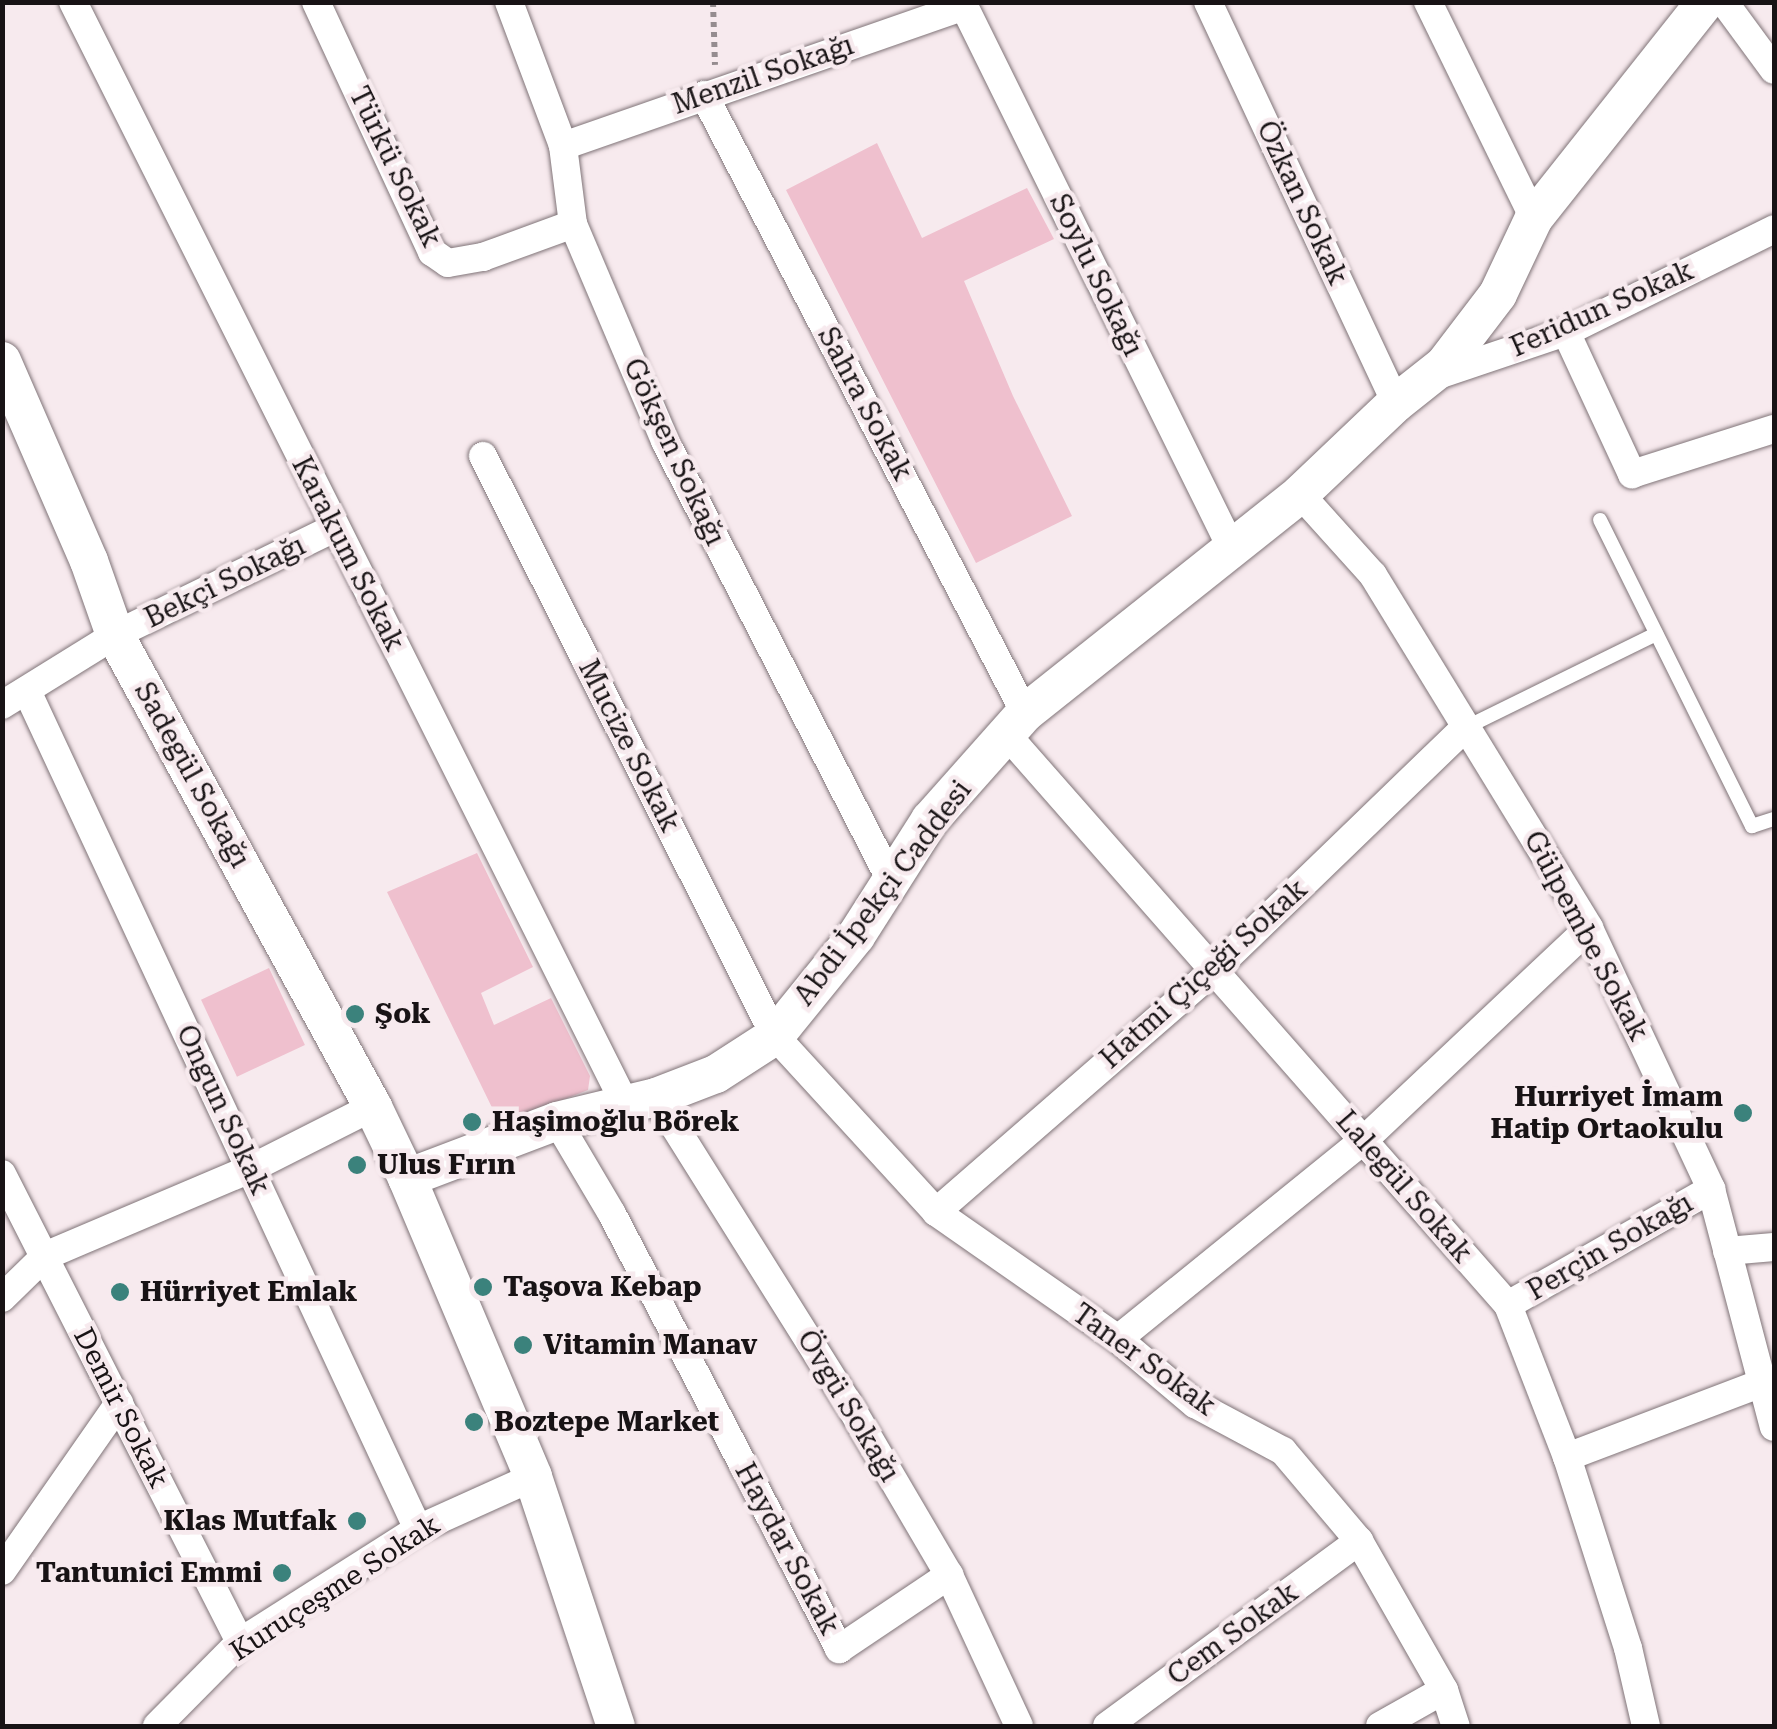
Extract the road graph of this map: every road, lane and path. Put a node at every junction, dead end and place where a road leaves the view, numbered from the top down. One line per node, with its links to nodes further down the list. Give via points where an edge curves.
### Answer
1 (73, 2): 24 (street, Karakum Sokak)
2 (316, 2): 14 (street, Türkü Sokak, via 432,252 448,264)
3 (509, 2): 12 (street, Gökşen Sokağı)
4 (713, 2): 11 (path)
5 (1208, 2): 19 (street, Özkan Sokak)
6 (1428, 2): 13 (street)
7 (1705, 2): 13 (street, Abdi İpekçi Caddesi)
8 (1724, 2): 10 (street)
9 (963, 4): 11 (street, Menzil Sokağı); 25 (street, Soylu Sokağı)
10 (1774, 70)
11 (710, 93): 12 (street, Menzil Sokağı); 30 (street, Sahra Sokak)
12 (563, 146): 14 (street, Gökşen Sokağı)
13 (1534, 218): 18 (street, Abdi İpekçi Caddesi, via 1515,265 1482,317)
14 (573, 224): 33 (street, Gökşen Sokağı, via 665,441)
15 (1774, 229): 16 (street, Feridun Sokak)
16 (1566, 332): 18 (street, Feridun Sokak); 20 (street, via 1632,474)
17 (2, 361): 27 (street, Sadegül Sokağı)
18 (1426, 379): 19 (street, Abdi İpekçi Caddesi)
19 (1396, 403): 22 (street, Abdi İpekçi Caddesi)
20 (1774, 429)
21 (483, 456): 36 (street, Mucize Sokak)
22 (1300, 494): 25 (street, Abdi İpekçi Caddesi); 31 (street, Gülpembe Sokak, via 1372,575)
23 (1600, 520): 26 (lane)
24 (334, 528): 27 (street, Bekçi Sokağı); 37 (street, Karakum Sokak)
25 (1231, 547): 30 (street, Abdi İpekçi Caddesi)
26 (1656, 634): 31 (lane); 32 (lane, via 1752,826)
27 (115, 635): 28 (street, Bekçi Sokağı); 38 (street, Sadegül Sokağı)
28 (28, 691): 29 (street, Bekçi Sokağı); 41 (street, Ongun Sokak)
29 (2, 706)
30 (1016, 724): 33 (street, Abdi İpekçi Caddesi, via 930,820); 35 (street, Lalegül Sokak)
31 (1465, 728): 34 (street, Gülpembe Sokak); 35 (street, Hatmi Çiçeği Sokak)
32 (1774, 818)
33 (891, 881): 36 (street, Abdi İpekçi Caddesi, via 856,936)
34 (1588, 928): 40 (street); 44 (street, Gülpembe Sokak)
35 (1213, 971): 40 (street, Lalegül Sokak); 45 (street, Hatmi Çiçeği Sokak)
36 (774, 1036): 37 (street, Abdi İpekçi Caddesi, via 716,1074); 45 (street, Taner Sokak)
37 (640, 1100): 39 (street, Abdi İpekçi Caddesi); 60 (street, Övgü Sokağı, via 847,1401)
38 (373, 1107): 41 (street); 43 (street, Sadegül Sokağı)
39 (558, 1121): 43 (street, Abdi İpekçi Caddesi); 60 (street, Haydar Sokak, via 839,1649)
40 (1364, 1140): 50 (street, Lalegül Sokak); 51 (street)
41 (250, 1169): 48 (street); 57 (street, Ongun Sokak)
42 (2, 1174): 48 (street, Demir Sokak)
43 (407, 1178): 56 (street)
44 (1711, 1189): 47 (street, Gülpembe Sokak); 50 (street, Perçin Sokağı)
45 (936, 1212): 51 (street, Taner Sokak)
46 (1774, 1247): 47 (street)
47 (1727, 1251): 52 (street, Gülpembe Sokak)
48 (45, 1256): 49 (street); 53 (street, Demir Sokak)
49 (2, 1298)
50 (1508, 1305): 55 (street, Lalegül Sokak)
51 (1118, 1339): 58 (street, Taner Sokak, via 1195,1404 1284,1452)
52 (1764, 1382): 54 (street, Gülpembe Sokak); 55 (street)
53 (119, 1403): 59 (street); 61 (street, Demir Sokak)
54 (1774, 1426)
55 (1567, 1457): 69 (street, Lalegül Sokak)
56 (533, 1478): 57 (street, Kuruçeşme Sokak); 64 (street)
57 (418, 1529): 61 (street, Kuruçeşme Sokak)
58 (1359, 1541): 62 (street, Taner Sokak); 66 (street, Cem Sokak)
59 (2, 1571)
60 (949, 1575): 65 (street, Övgü Sokağı)
61 (240, 1642): 63 (street, Kuruçeşme Sokak)
62 (1444, 1690): 67 (street); 68 (street, Taner Sokak)
63 (157, 1726)
64 (616, 1726)
65 (1020, 1726)
66 (1107, 1726)
67 (1380, 1726)
68 (1456, 1726)
69 (1646, 1726)

